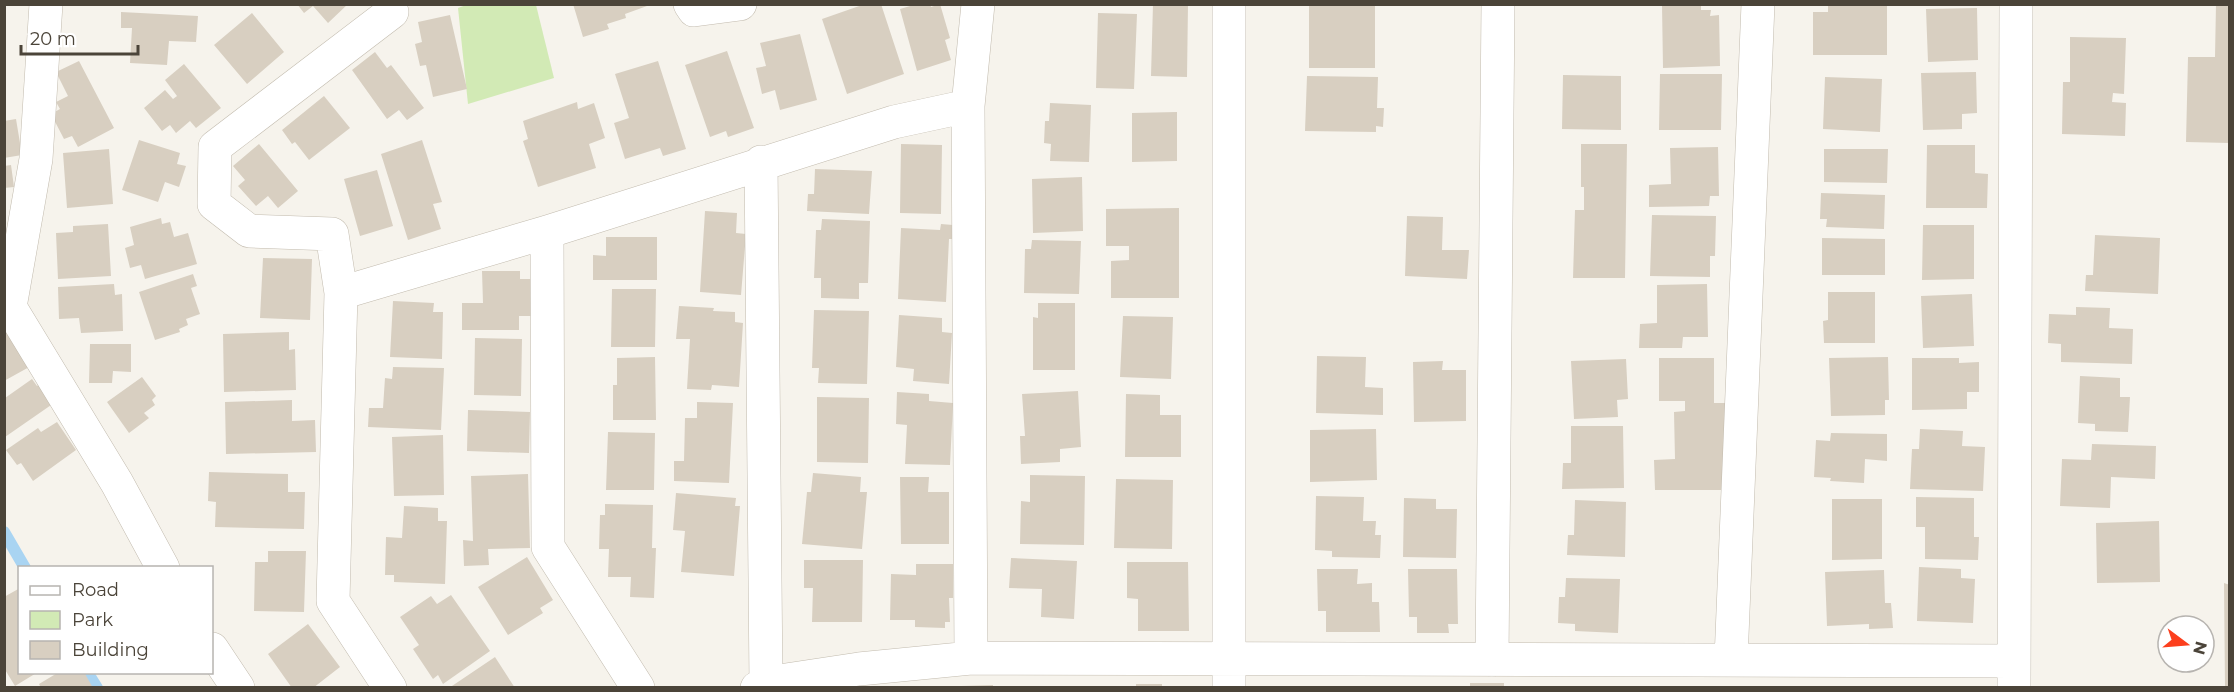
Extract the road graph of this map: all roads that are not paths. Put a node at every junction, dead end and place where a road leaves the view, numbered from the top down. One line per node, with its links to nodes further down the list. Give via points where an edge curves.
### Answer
1 (46, 4): 14 (street, via 36,159 10,307)
2 (690, 4): 3 (street, via 694,10)
3 (740, 4)
4 (978, 4): 10 (street)
5 (1229, 4): 19 (street)
6 (1498, 4): 17 (street)
7 (1758, 4): 18 (street)
8 (2016, 4): 20 (street)
9 (392, 12): 13 (street, via 215,147 214,204 249,231 332,234)
10 (969, 106): 11 (street, via 894,122); 16 (street)
11 (762, 162): 12 (street); 21 (street)
12 (547, 232): 13 (street); 24 (street, via 548,547)
13 (341, 293): 23 (street, via 333,602)
14 (162, 566)
15 (213, 650): 22 (street)
16 (971, 658): 19 (street); 21 (street, via 859,669)
17 (1492, 660): 18 (street); 19 (street)
18 (1731, 660): 20 (street)
19 (1228, 673)
20 (2014, 674)
21 (762, 685)
22 (238, 687)
23 (390, 687)
24 (638, 687)

